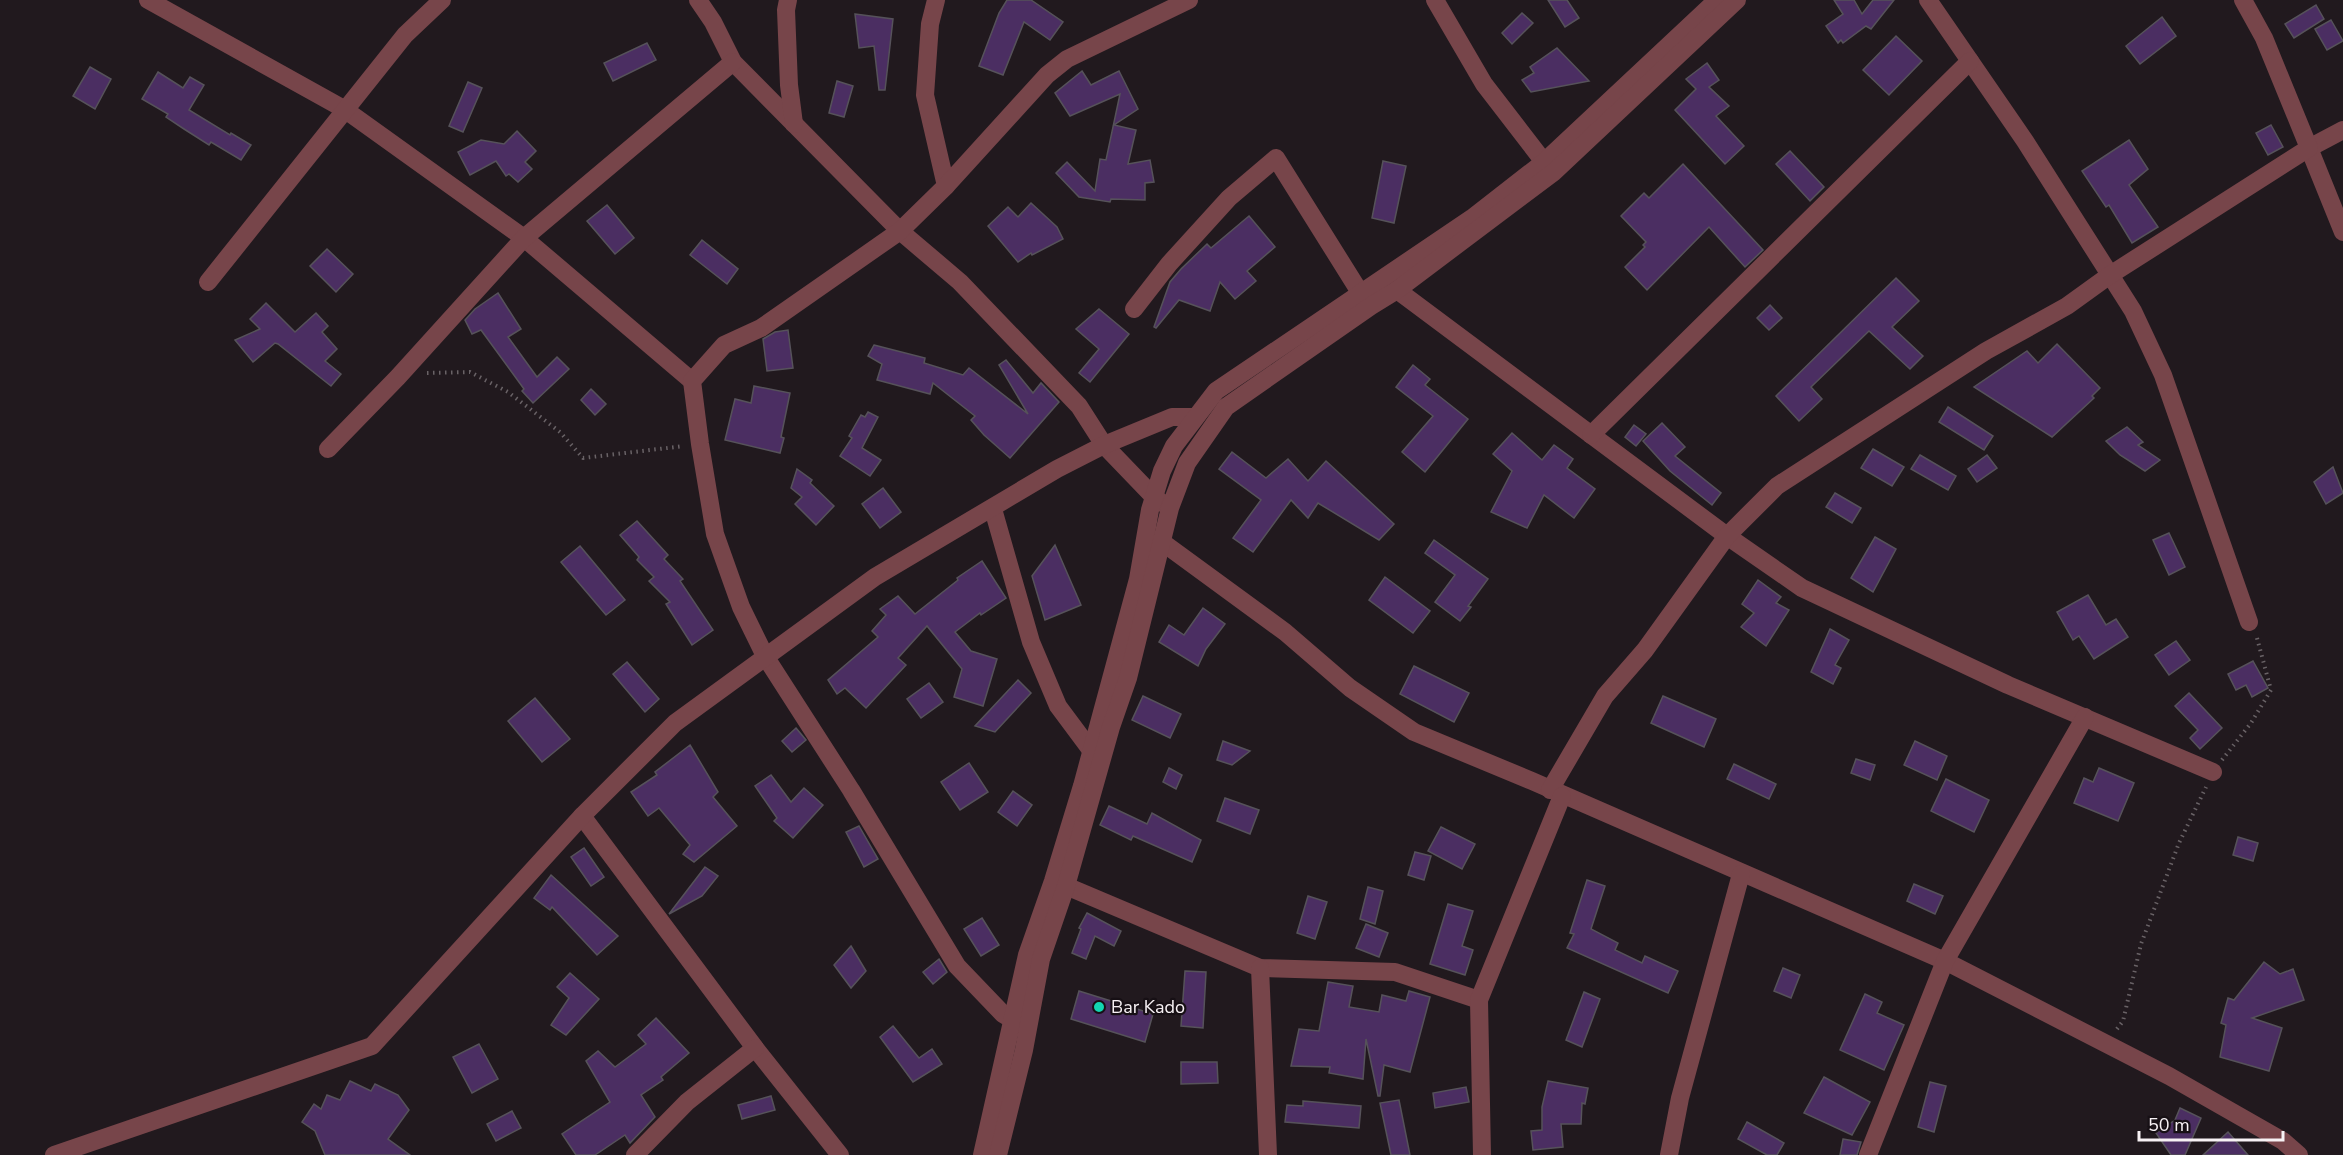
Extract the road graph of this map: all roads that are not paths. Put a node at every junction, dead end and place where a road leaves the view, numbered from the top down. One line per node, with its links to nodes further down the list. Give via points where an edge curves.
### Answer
1 (148, 0): 14 (street)
2 (442, 0): 14 (street, via 405,35)
3 (698, 0): 13 (street)
4 (788, 0): 15 (street, via 789,85)
5 (936, 0): 19 (street, via 930,24 926,95)
6 (1189, 0): 19 (street, via 1054,69)
7 (1435, 0): 18 (street, via 1484,84)
8 (1717, 0): 18 (street)
9 (1737, 0): 25 (street, via 1554,172)
10 (1928, 0): 12 (street)
11 (2243, 0): 17 (street, via 2264,38)
12 (1970, 61): 23 (street); 30 (street)
13 (733, 62): 15 (street); 22 (street)
14 (344, 109): 22 (street); 24 (street)
15 (794, 124): 20 (street)
16 (2343, 130): 17 (street)
17 (2309, 148): 21 (street); 23 (street)
18 (1544, 162): 26 (street, via 1472,218)
19 (946, 186): 20 (street)
20 (900, 231): 28 (street, via 761,328 724,345); 31 (street, via 960,282 1071,397)
21 (2343, 232)
22 (524, 238): 28 (street); 32 (street)
23 (2110, 275): 36 (street, via 2067,306 1986,351 1777,486); 38 (street, via 2133,311 2163,375)
24 (208, 282)
25 (1398, 290): 30 (street); 34 (street, via 1226,407 1187,463)
26 (1361, 294): 27 (street, via 1276,158 1229,198); 29 (street, via 1216,391)
27 (1134, 309)
28 (693, 381): 39 (street, via 715,534 741,607)
29 (1194, 417): 31 (street, via 1172,417); 33 (street, via 1174,446)
30 (1591, 435): 36 (street)
31 (1104, 445): 33 (street); 35 (street)
32 (328, 449)
33 (1154, 498): 34 (street); 41 (street, via 1138,579)
34 (1170, 508): 37 (street)
35 (993, 509): 39 (street, via 875,577); 41 (street, via 1036,653 1058,706)
36 (1727, 536): 40 (street, via 1802,588); 43 (street, via 1645,650 1605,696)
37 (1162, 542): 43 (street, via 1285,632 1350,688 1414,732); 46 (street, via 1128,678)
38 (2249, 622)
39 (765, 656): 44 (street, via 675,723); 50 (street, via 957,966)
40 (2085, 717): 42 (street); 47 (street)
41 (1090, 749): 50 (street, via 1082,786 1027,955)
42 (2212, 772)
43 (1556, 793): 45 (street); 49 (street)
44 (582, 816): 51 (street); 52 (street, via 372,1046)
45 (1741, 874): 47 (street); 59 (street, via 1680,1098)
46 (1066, 886): 48 (street); 56 (street, via 1041,959)
47 (1945, 961): 60 (street); 61 (street, via 2169,1076 2283,1141)
48 (1260, 968): 49 (street, via 1395,972); 57 (street)
49 (1479, 1000): 58 (street)
50 (1013, 1020): 55 (street)
51 (756, 1048): 53 (street, via 687,1102); 54 (street)
52 (54, 1155)
53 (635, 1155)
54 (840, 1155)
55 (982, 1155)
56 (998, 1155)
57 (1268, 1155)
58 (1482, 1155)
59 (1669, 1155)
60 (1868, 1155)
61 (2299, 1155)

